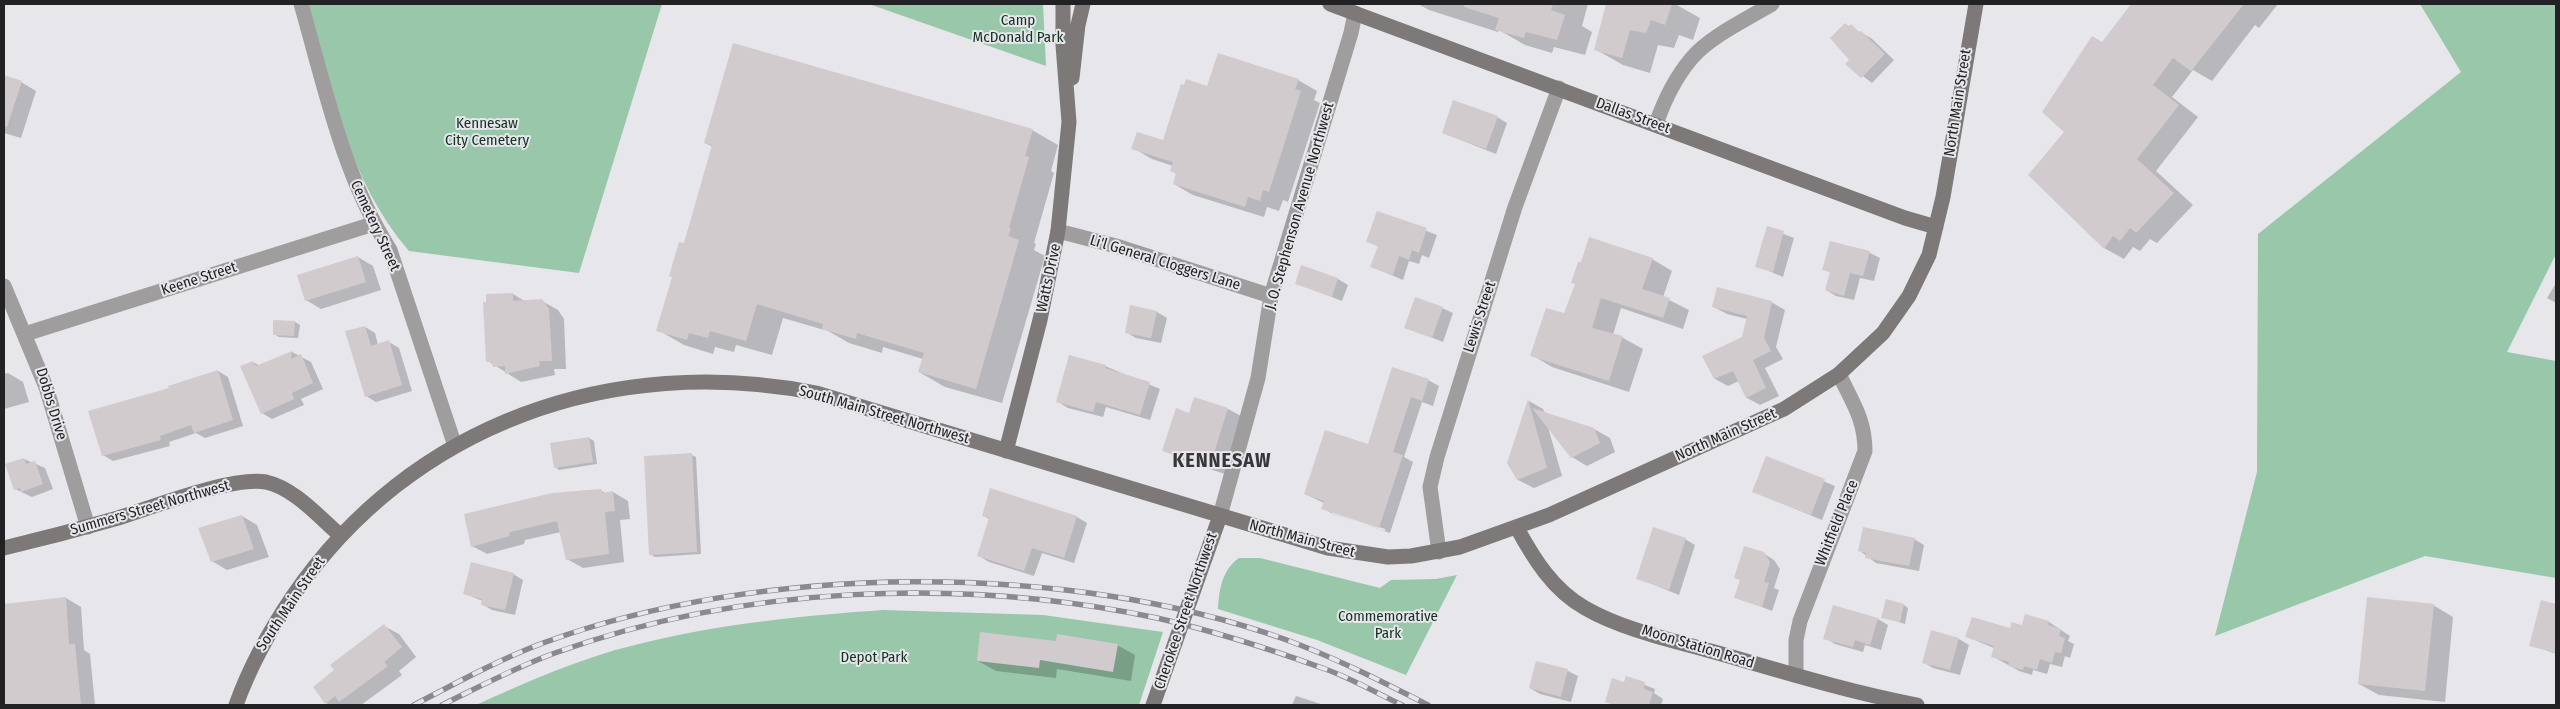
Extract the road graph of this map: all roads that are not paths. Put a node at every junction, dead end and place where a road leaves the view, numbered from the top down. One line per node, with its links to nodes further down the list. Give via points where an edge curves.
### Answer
1 (301, 4): 11 (street, Cemetery Street, via 348,164)
2 (1063, 4): 9 (main road, Watts Drive, via 1063,45)
3 (1083, 4): 9 (main road, Watts Drive)
4 (1330, 4): 7 (main road, Dallas Street)
5 (1772, 4): 10 (street, via 1722,34 1692,58 1672,86)
6 (1976, 4): 12 (main road, North Main Street)
7 (1355, 14): 8 (main road, Dallas Street); 15 (street, J. O. Stephenson Avenue Northwest)
8 (1558, 88): 10 (main road, Dallas Street); 25 (street, Lewis Street, via 1515,207 1436,457 1430,487)
9 (1069, 101): 13 (main road, Watts Drive)
10 (1656, 124): 12 (main road, Dallas Street)
11 (373, 224): 16 (street, Keene Street); 18 (street, Cemetery Street, via 390,250)
12 (1936, 227): 17 (main road, North Main Street, via 1929,255 1898,314 1884,333)
13 (1058, 231): 15 (street, Li'l General Cloggers Lane, via 1116,246); 19 (main road, Watts Drive, via 1040,320)
14 (4, 286): 16 (street, Dobbs Drive)
15 (1271, 296): 20 (street, J. O. Stephenson Avenue Northwest, via 1258,378)
16 (25, 334): 21 (street, Dobbs Drive, via 46,387)
17 (1839, 374): 22 (main road, North Main Street, via 1784,409); 26 (street, Whitfield Place, via 1858,410 1865,432 1865,451 1800,622 1796,640)
18 (455, 446): 19 (main road, South Main Street Northwest, via 524,413 567,399 634,385 712,381 752,383 816,393); 23 (main road, South Main Street Northwest, via 371,504)
19 (1006, 451): 20 (main road, South Main Street Northwest)
20 (1220, 516): 25 (main road, North Main Street, via 1363,555 1388,557); 28 (main road, Cherokee Street Northwest)
21 (88, 527): 23 (main road, Summers Street Northwest, via 223,485 266,482 289,492); 24 (main road, Summers Street Northwest)
22 (1517, 528): 25 (main road, North Main Street); 26 (main road, Moon Station Road, via 1534,559 1552,581 1585,608 1614,621)
23 (340, 535): 27 (main road, South Main Street, via 278,617)
24 (4, 548)
25 (1439, 552)
26 (1796, 675): 29 (main road, Moon Station Road)
27 (236, 705)
28 (1153, 705)
29 (1917, 705)

